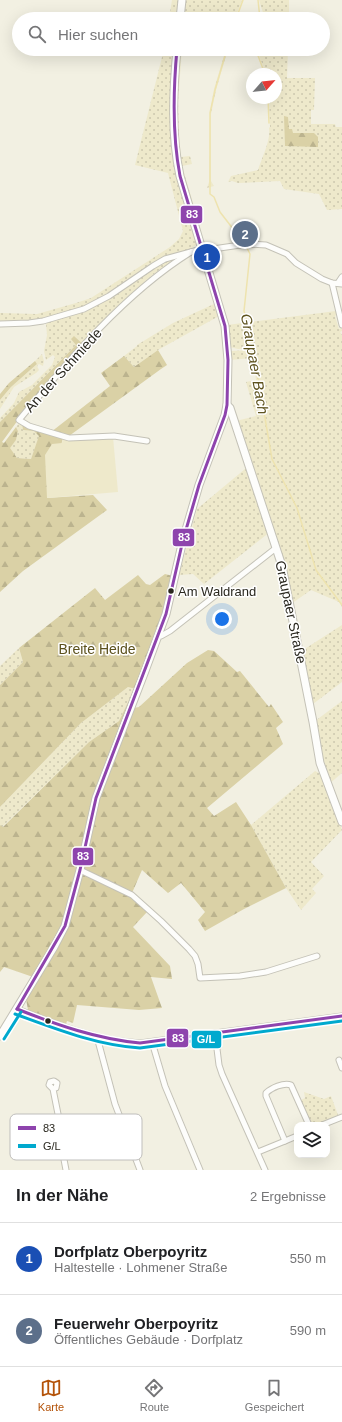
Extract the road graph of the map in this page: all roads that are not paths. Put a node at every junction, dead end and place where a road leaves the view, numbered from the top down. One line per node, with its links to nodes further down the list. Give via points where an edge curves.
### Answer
1 (182, 0): 2 (main road)
2 (181, 12)
3 (176, 56): 4 (main road, via 173,101 176,155)
4 (203, 250): 5 (street); 7 (street, via 261,244 287,254 313,274); 11 (main road, via 225,326 228,360)
5 (191, 252): 9 (street, via 165,259 93,306 43,321); 12 (street, An der Schmiede, via 157,275 119,310 19,420 29,426 69,438 114,436)
6 (342, 277): 8 (street)
7 (332, 283): 8 (street); 10 (street)
8 (340, 284)
9 (0, 324)
10 (342, 325)
11 (227, 405): 13 (main road, Graupaer Straße); 14 (main road, via 199,485)
12 (147, 441)
13 (276, 548): 14 (street, via 170,631); 15 (main road, Graupaer Straße, via 282,566 320,763)
14 (158, 636): 16 (main road, via 96,798)
15 (342, 822)
16 (80, 870): 17 (street, via 132,895 192,952 197,960 201,978 266,972); 18 (main road, via 65,926)
17 (317, 956)
18 (17, 1009): 21 (main road); 22 (street)
19 (342, 1016): 20 (street)
20 (215, 1033): 23 (street); 34 (street, via 222,1074)
21 (0, 1036)
22 (97, 1037): 23 (street, via 128,1042); 28 (street)
23 (152, 1042): 39 (street, via 165,1086)
24 (338, 1060): 25 (street)
25 (342, 1066)
26 (53, 1089): 27 (street)
27 (58, 1114)
28 (119, 1114)
29 (342, 1117): 31 (street)
30 (308, 1122): 33 (street, via 291,1085 286,1083 267,1092 266,1096)
31 (330, 1122)
32 (294, 1137): 33 (street)
33 (285, 1141): 34 (street)
34 (258, 1152): 40 (street)
35 (64, 1160): 37 (street)
36 (136, 1160): 38 (street)
37 (66, 1170)
38 (140, 1170)
39 (200, 1170)
40 (265, 1170)

